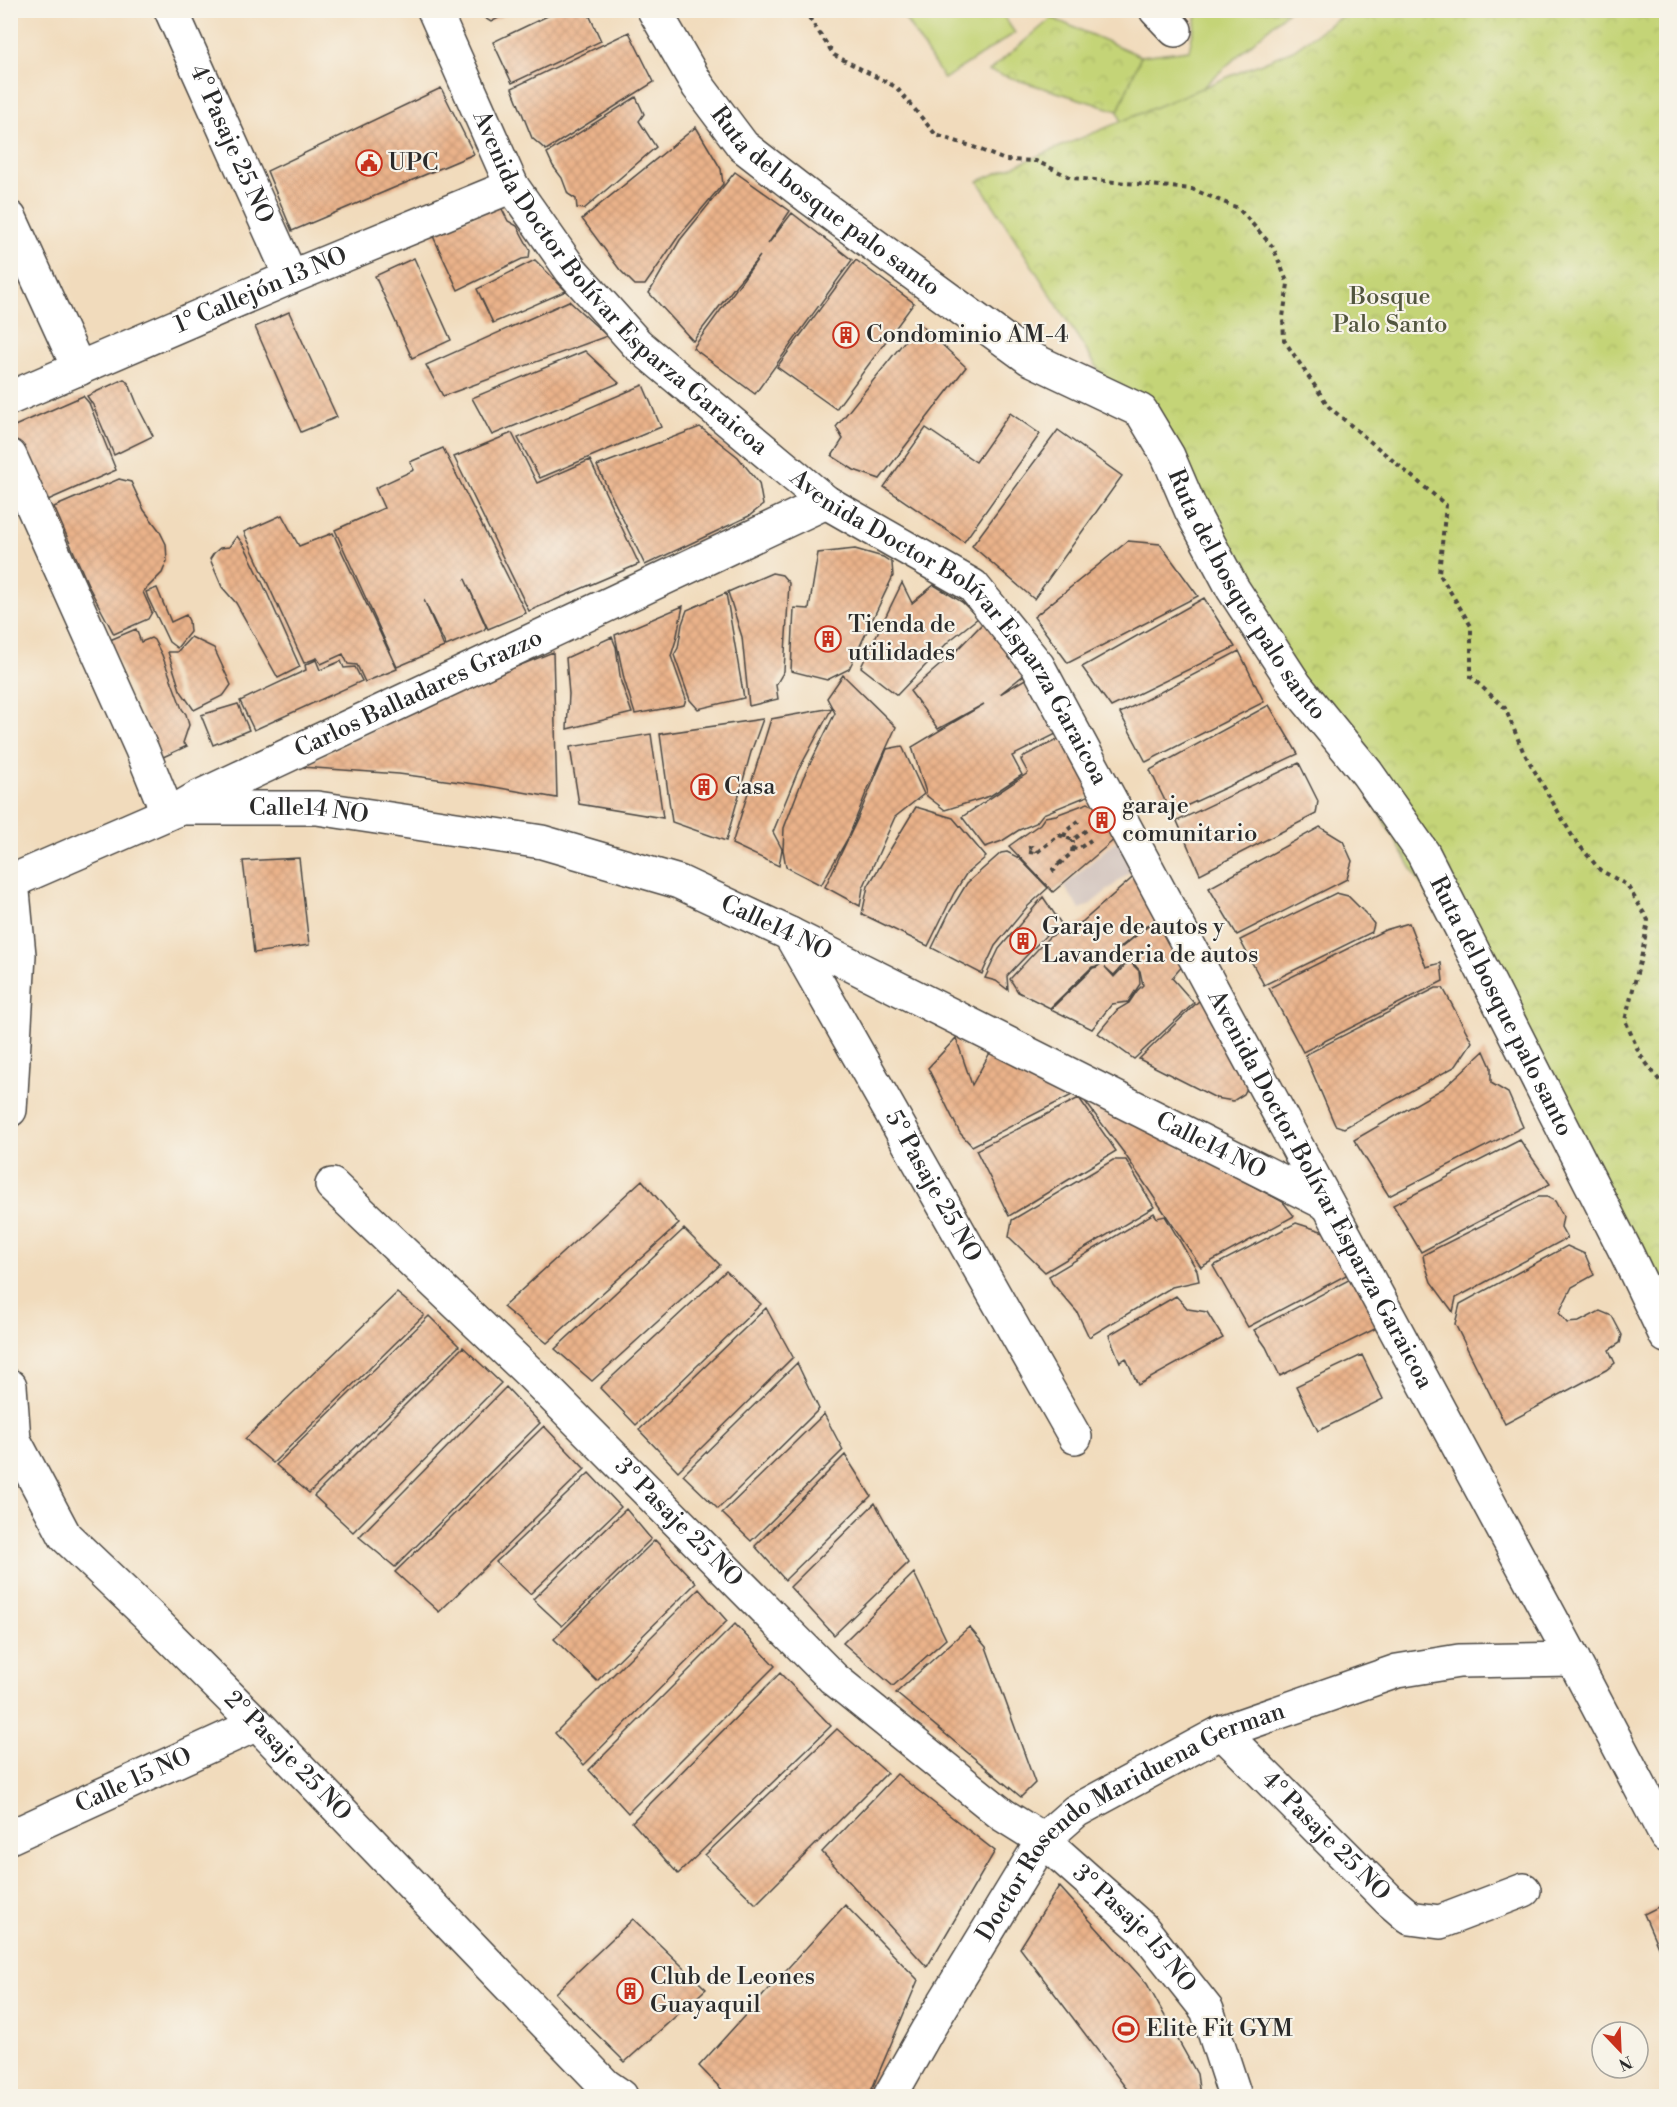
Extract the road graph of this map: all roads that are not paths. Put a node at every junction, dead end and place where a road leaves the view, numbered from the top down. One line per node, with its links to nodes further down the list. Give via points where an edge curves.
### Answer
1 (171, 10): 6 (street, 4° Pasaje 25 NO)
2 (434, 10): 4 (street, Avenida Doctor Bolívar Esparza Garaicoa)
3 (654, 10): 17 (street, Ruta del bosque palo santo, via 698,86 743,146 1029,358 1141,411 1168,456 1191,510 1233,589 1296,686 1367,773 1423,853)
4 (512, 186): 6 (street, 1° Callejón 13 NO); 10 (street, Avenida Doctor Bolívar Esparza Garaicoa, via 571,270 637,344)
5 (10, 218): 7 (street)
6 (291, 277): 7 (street, 1° Callejón 13 NO)
7 (79, 369): 8 (street, 1° Callejón 13 NO)
8 (10, 398)
9 (10, 456): 11 (street, via 142,750)
10 (826, 502): 11 (street, Carlos Balladares Grazzo); 16 (street, Avenida Doctor Bolívar Esparza Garaicoa, via 973,586 1038,666)
11 (174, 810): 12 (street, Carlos Balladares Grazzo); 13 (street, Calle14 NO, via 317,808 542,842 679,882)
12 (11, 882): 14 (street, via 19,955)
13 (790, 934): 16 (street, Calle14 NO); 19 (street, 5° Pasaje 25 NO)
14 (10, 1110)
15 (333, 1185): 25 (street, 3° Pasaje 25 NO, via 531,1374 833,1678 1003,1815)
16 (1327, 1204): 20 (street, Avenida Doctor Bolívar Esparza Garaicoa)
17 (1666, 1336)
18 (10, 1386): 21 (street, 2° Pasaje 25 NO, via 14,1440 65,1536)
19 (1075, 1437)
20 (1573, 1659): 22 (street, Doctor Rosendo Mariduena German, via 1459,1661 1397,1671); 23 (street, Avenida Doctor Bolívar Esparza Garaicoa)
21 (256, 1724): 24 (street, Calle 15 NO); 27 (street, 2° Pasaje 25 NO, via 605,2085)
22 (1222, 1732): 25 (street, Doctor Rosendo Mariduena German, via 1076,1811); 26 (street, 4° Pasaje 25 NO, via 1410,1918 1440,1922)
23 (1666, 1836)
24 (10, 1837)
25 (1043, 1840): 28 (street, Doctor Rosendo Mariduena German); 29 (street, 3° Pasaje 15 NO, via 1142,1928 1207,2010)
26 (1524, 1890)
27 (621, 2096)
28 (890, 2097)
29 (1235, 2097)

